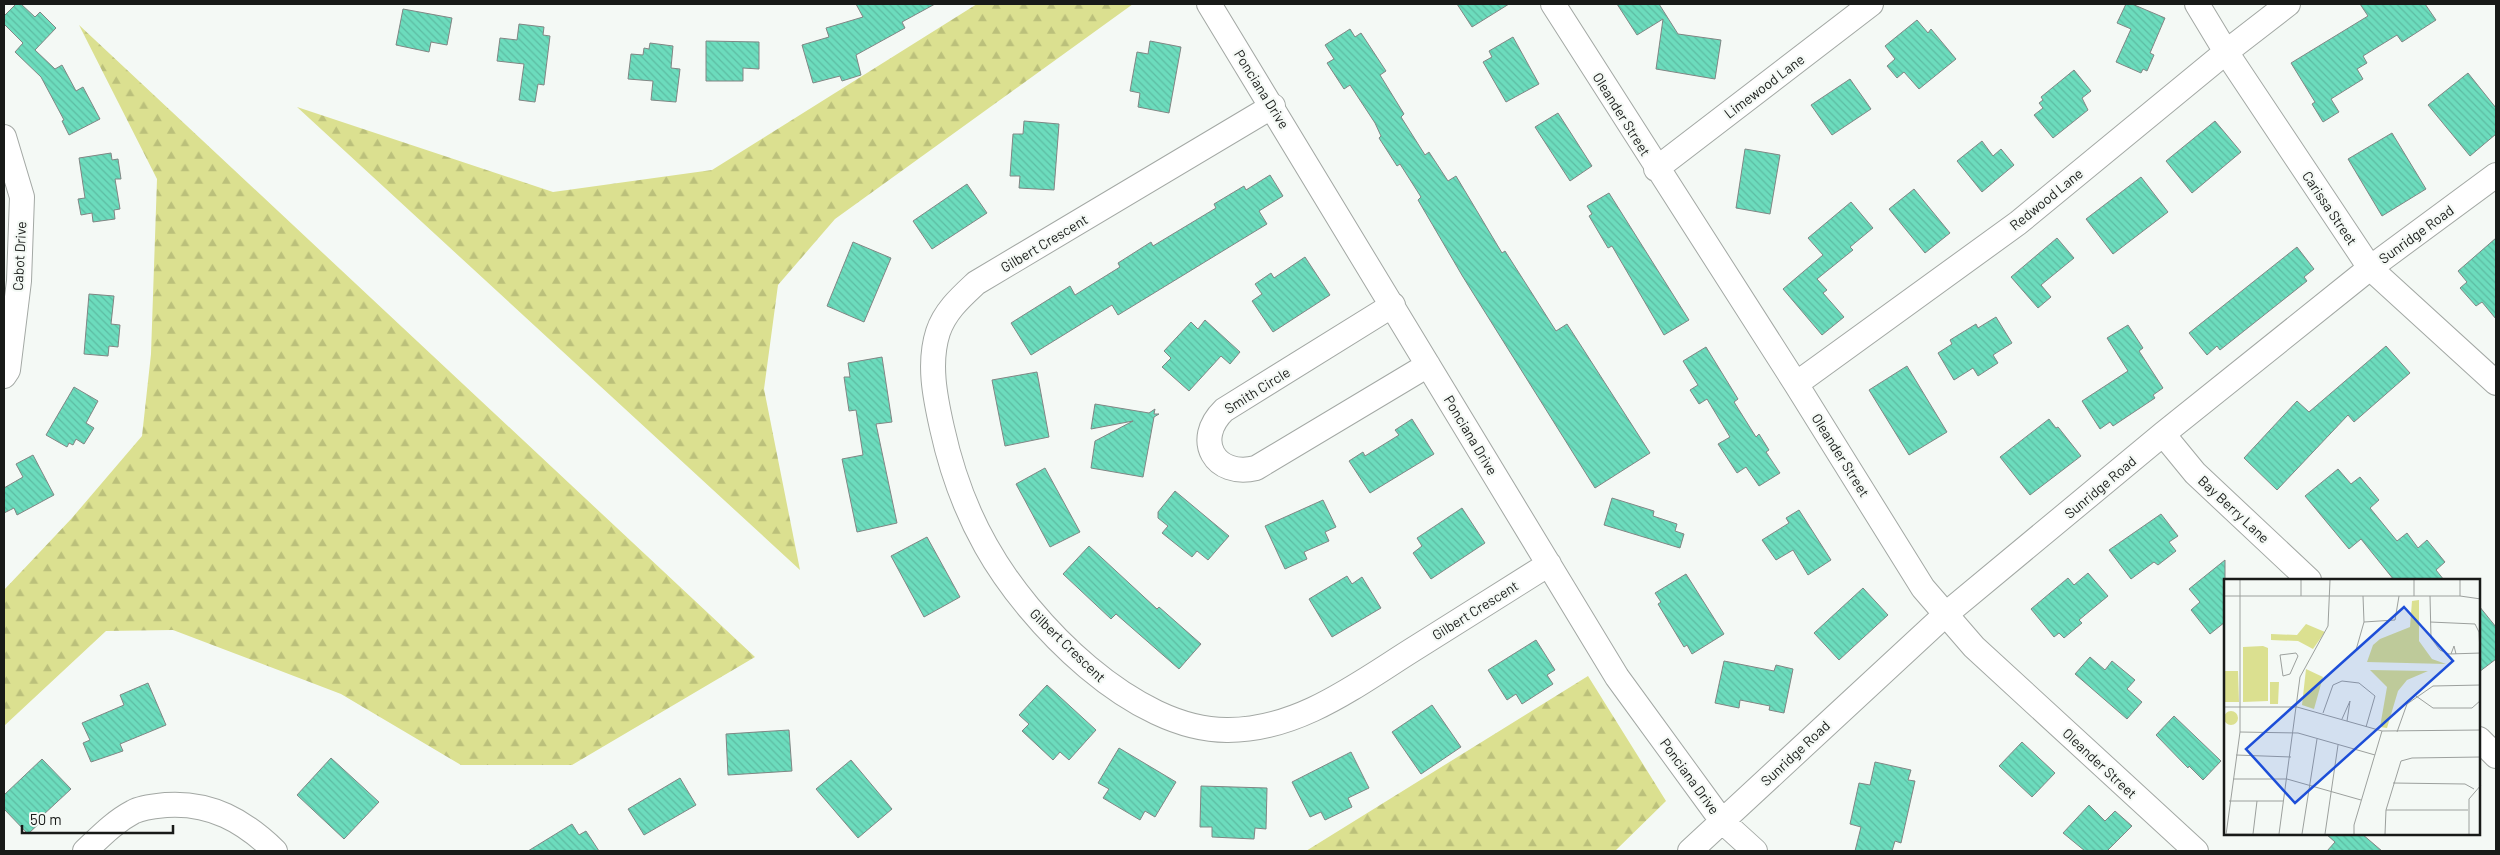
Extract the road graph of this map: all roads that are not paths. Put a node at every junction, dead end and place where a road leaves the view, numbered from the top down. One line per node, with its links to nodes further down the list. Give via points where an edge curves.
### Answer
1 (1209, 4): 7 (street, Ponciana Drive)
2 (1553, 4): 9 (street, Oleander Street)
3 (1871, 4): 9 (street, Limewood Lane)
4 (2197, 4): 6 (street, Carissa Street)
5 (2288, 4): 6 (street, Redwood Lane)
6 (2226, 52): 11 (street, Carissa Street); 16 (street, Redwood Lane, via 2018,223)
7 (1273, 106): 12 (street, Ponciana Drive); 18 (street, Gilbert Crescent, via 976,283 952,306 939,330 933,354 934,388 957,484 986,546 1003,574 1038,618 1095,673 1120,692 1172,720 1203,729 1229,730 1257,728 1312,711)
8 (4, 138): 14 (street, Cabot Drive, via 22,197 19,281 8,370)
9 (1656, 169): 16 (street, Oleander Street)
10 (2496, 175): 11 (street, Sunridge Road)
11 (2370, 268): 15 (street, Carissa Street); 17 (street, Sunridge Road)
12 (1393, 305): 13 (street, Ponciana Drive); 13 (street, Smith Circle, via 1224,410 1209,431 1209,444 1214,455 1220,464 1233,470 1256,468)
13 (1428, 364): 18 (street, Ponciana Drive)
14 (4, 376)
15 (2496, 383)
16 (1796, 384): 20 (street, Oleander Street, via 1923,588)
17 (2162, 434): 19 (street, Bay Berry Lane, via 2195,473); 20 (street, Sunridge Road)
18 (1549, 564): 23 (street, Ponciana Drive, via 1617,677)
19 (2308, 579)
20 (1946, 614): 23 (street, Sunridge Road); 28 (street, Oleander Street, via 1974,647)
21 (2480, 741): 22 (street)
22 (2496, 756)
23 (1722, 821): 26 (street, Sunridge Road); 27 (street, Ponciana Drive)
24 (85, 851): 25 (street, via 134,811 180,804 206,807 226,814)
25 (275, 851)
26 (1690, 851)
27 (1755, 851)
28 (2196, 851)

